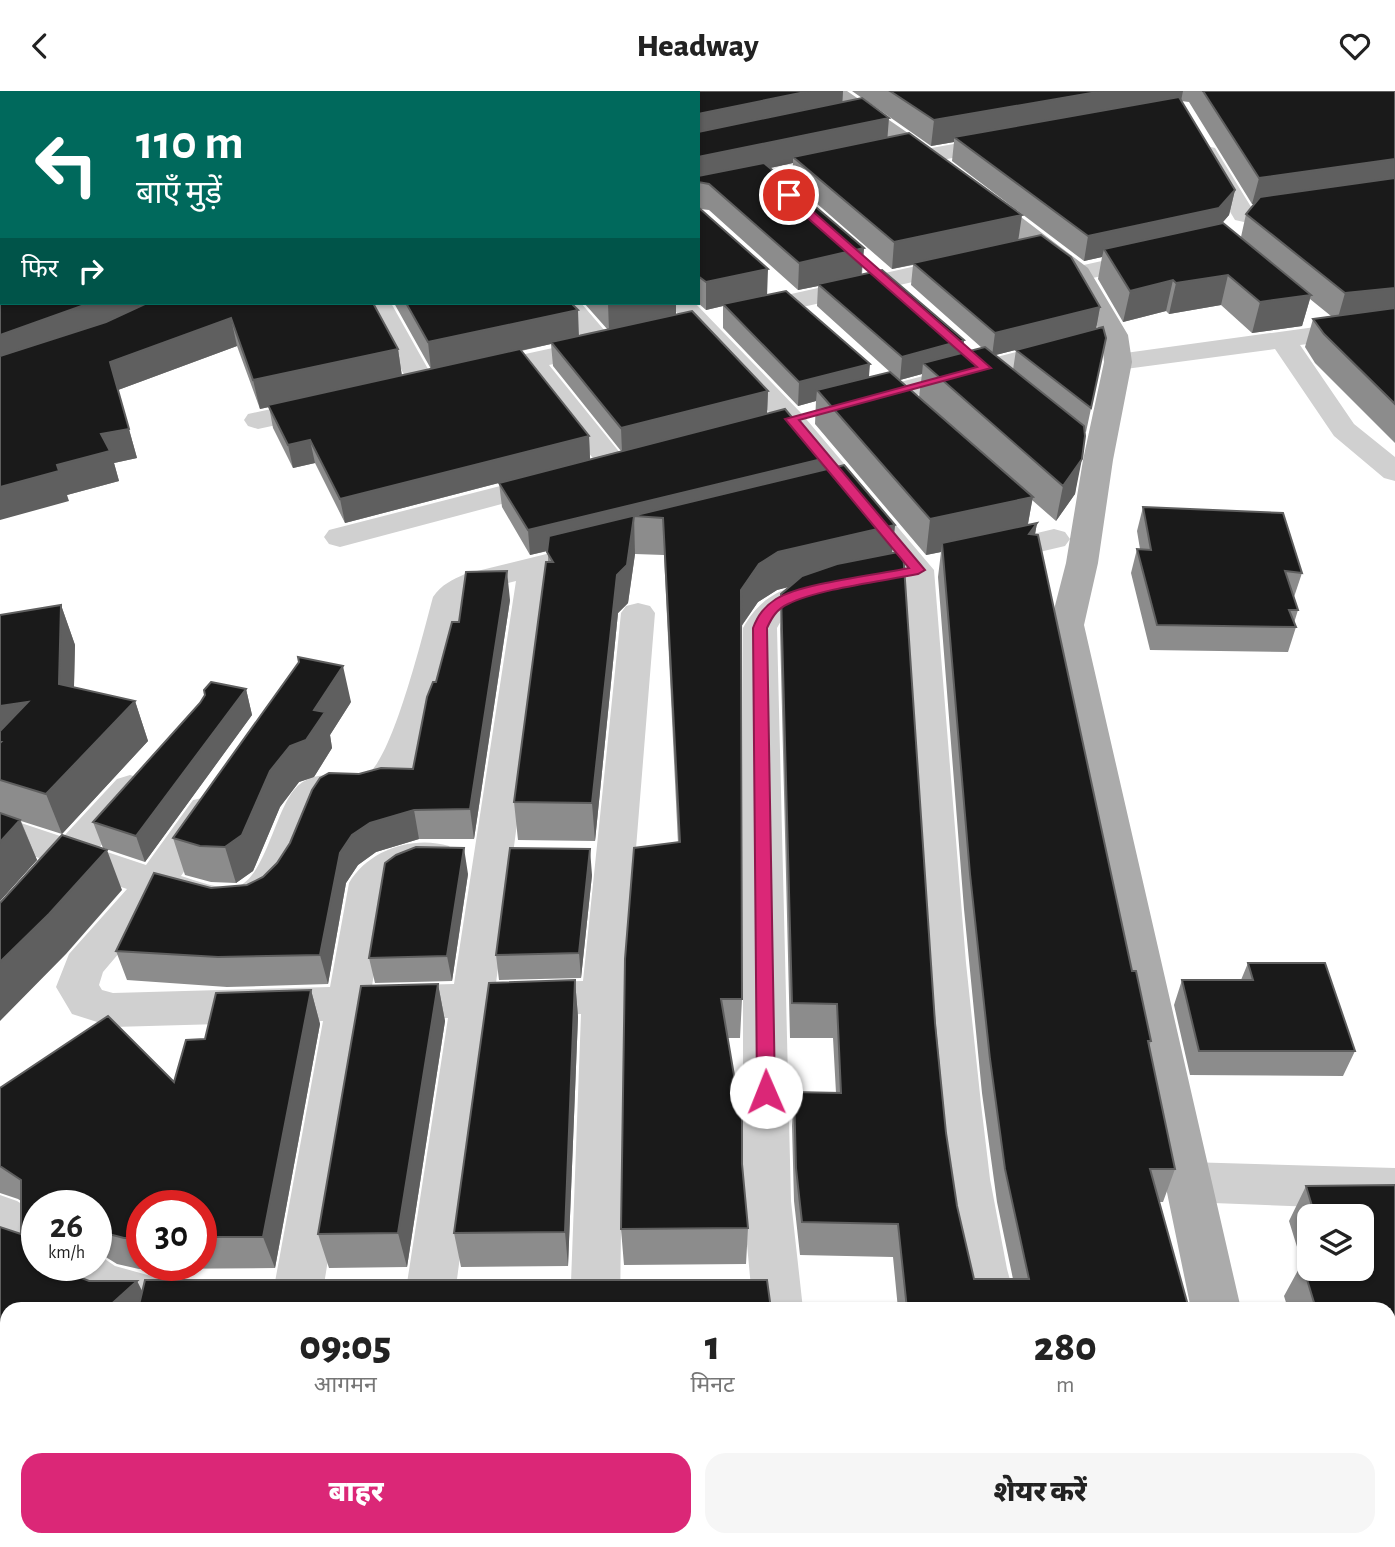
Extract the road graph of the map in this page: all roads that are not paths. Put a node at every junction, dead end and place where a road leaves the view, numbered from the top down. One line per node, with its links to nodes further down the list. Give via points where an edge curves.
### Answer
1 (833, 91): 2 (main road)
2 (864, 113): 3 (street); 6 (main road)
3 (839, 119)
4 (1195, 133): 10 (street, via 1237,224)
5 (1020, 139): 6 (street)
6 (919, 151): 7 (street); 11 (main road)
7 (887, 153)
8 (861, 158): 9 (street, via 779,187)
9 (700, 193)
10 (1272, 211)
11 (1016, 252): 13 (main road); 17 (street, via 886,281)
12 (1170, 254): 13 (street)
13 (1079, 274): 23 (main road)
14 (765, 276): 17 (street)
15 (379, 305): 24 (street, via 411,388)
16 (569, 305): 24 (street, via 615,342)
17 (803, 311): 19 (street)
18 (1308, 314): 21 (street)
19 (686, 318): 26 (street)
20 (1395, 324): 21 (street)
21 (1329, 332): 22 (street)
22 (1281, 338): 23 (street); 30 (street, via 1344,430)
23 (1117, 348): 26 (street, via 985,368); 29 (main road)
24 (531, 361): 33 (street, via 603,468)
25 (347, 401): 27 (street)
26 (800, 416): 31 (street)
27 (258, 420)
28 (1078, 443): 29 (street)
29 (1098, 460): 34 (main road)
30 (1395, 473)
31 (850, 488): 32 (street); 37 (street)
32 (811, 498)
33 (340, 537)
34 (1057, 541): 37 (street); 49 (main road, via 1067,625)
35 (627, 543): 36 (street)
36 (535, 566): 43 (street); 44 (street, via 477,581 450,597 428,681 396,771 371,789 328,787 312,794 270,882 257,895 219,902)
37 (914, 571): 55 (street, via 782,601 766,614 760,628 767,1201); 59 (street, via 958,1104 966,1179)
38 (638, 613): 43 (street)
39 (155, 760): 42 (street)
40 (225, 785): 44 (street)
41 (0, 830): 42 (street)
42 (70, 853): 44 (street); 45 (street)
43 (554, 857): 46 (street); 47 (street); 48 (street, via 420,856 379,870 369,883)
44 (155, 883): 48 (street, via 84,965 77,987 87,1002 113,1010)
45 (0, 932)
46 (603, 997): 47 (street); 54 (street)
47 (472, 1000): 48 (street); 58 (street)
48 (348, 1004): 57 (street)
49 (1187, 1182): 50 (street); 60 (main road)
50 (1395, 1189)
51 (0, 1216): 52 (street)
52 (21, 1230)
53 (97, 1281): 56 (street, via 139,1295)
54 (595, 1296)
55 (762, 1296)
56 (189, 1297)
57 (296, 1298)
58 (429, 1298)
59 (991, 1302)
60 (1214, 1302)

